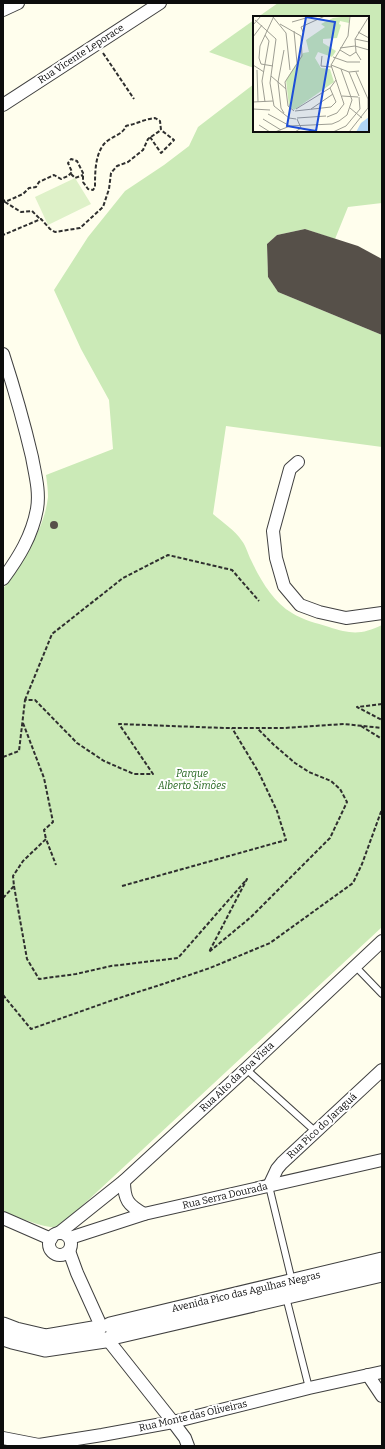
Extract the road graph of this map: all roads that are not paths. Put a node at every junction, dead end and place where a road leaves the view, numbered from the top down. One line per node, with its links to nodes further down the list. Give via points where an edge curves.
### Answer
1 (18, 3): 3 (street)
2 (160, 3): 4 (street, Rua Vicente Leporace)
3 (3, 10)
4 (3, 105)
5 (3, 354): 6 (street)
6 (6, 377): 8 (street, via 28,440 38,496 34,522 27,542)
7 (298, 462): 9 (street, via 290,469 273,531 276,558 284,586 300,605 319,612 346,618)
8 (4, 576)
9 (382, 613)
10 (382, 941): 11 (street, Rua Alto da Boa Vista)
11 (355, 966): 12 (lane); 13 (street, Rua Alto da Boa Vista)
12 (382, 994)
13 (246, 1069): 15 (lane); 17 (street, Rua Alto da Boa Vista)
14 (382, 1070): 15 (street, Rua Pico do Jaraguá)
15 (316, 1132): 18 (street, Rua Pico do Jaraguá, via 277,1169)
16 (382, 1160): 18 (street, Rua Serra Dourada)
17 (124, 1181): 19 (street, via 124,1194 128,1202); 21 (street, Rua Alto da Boa Vista, via 88,1209)
18 (269, 1186): 19 (street, Rua Serra Dourada); 25 (lane)
19 (144, 1214): 21 (street, Rua Serra Dourada)
20 (3, 1218): 21 (street)
21 (63, 1239): 23 (street); 23 (street, via 50,1242 51,1249)
22 (382, 1260): 25 (street, Avenida Pico das Agulhas Negras)
23 (77, 1273): 28 (street)
24 (382, 1274): 26 (street, Avenida Pico das Agulhas Negras)
25 (292, 1281): 28 (street, Avenida Pico das Agulhas Negras)
26 (286, 1297): 28 (street, Avenida Pico das Agulhas Negras); 32 (lane)
27 (3, 1325): 28 (street, Avenida Pico das Agulhas Negras, via 46,1337)
28 (106, 1333): 29 (street, Avenida Pico das Agulhas Negras, via 45,1349); 34 (street)
29 (3, 1338)
30 (382, 1372): 31 (street, Rua Monte das Oliveiras)
31 (368, 1375): 32 (street, Rua Monte das Oliveiras); 33 (street)
32 (309, 1388): 34 (street, Rua Monte das Oliveiras)
33 (382, 1396)
34 (173, 1422): 36 (street, Rua Monte das Oliveiras); 37 (street)
35 (3, 1438): 36 (street, Rua Monte das Oliveiras)
36 (38, 1446)
37 (188, 1446)

